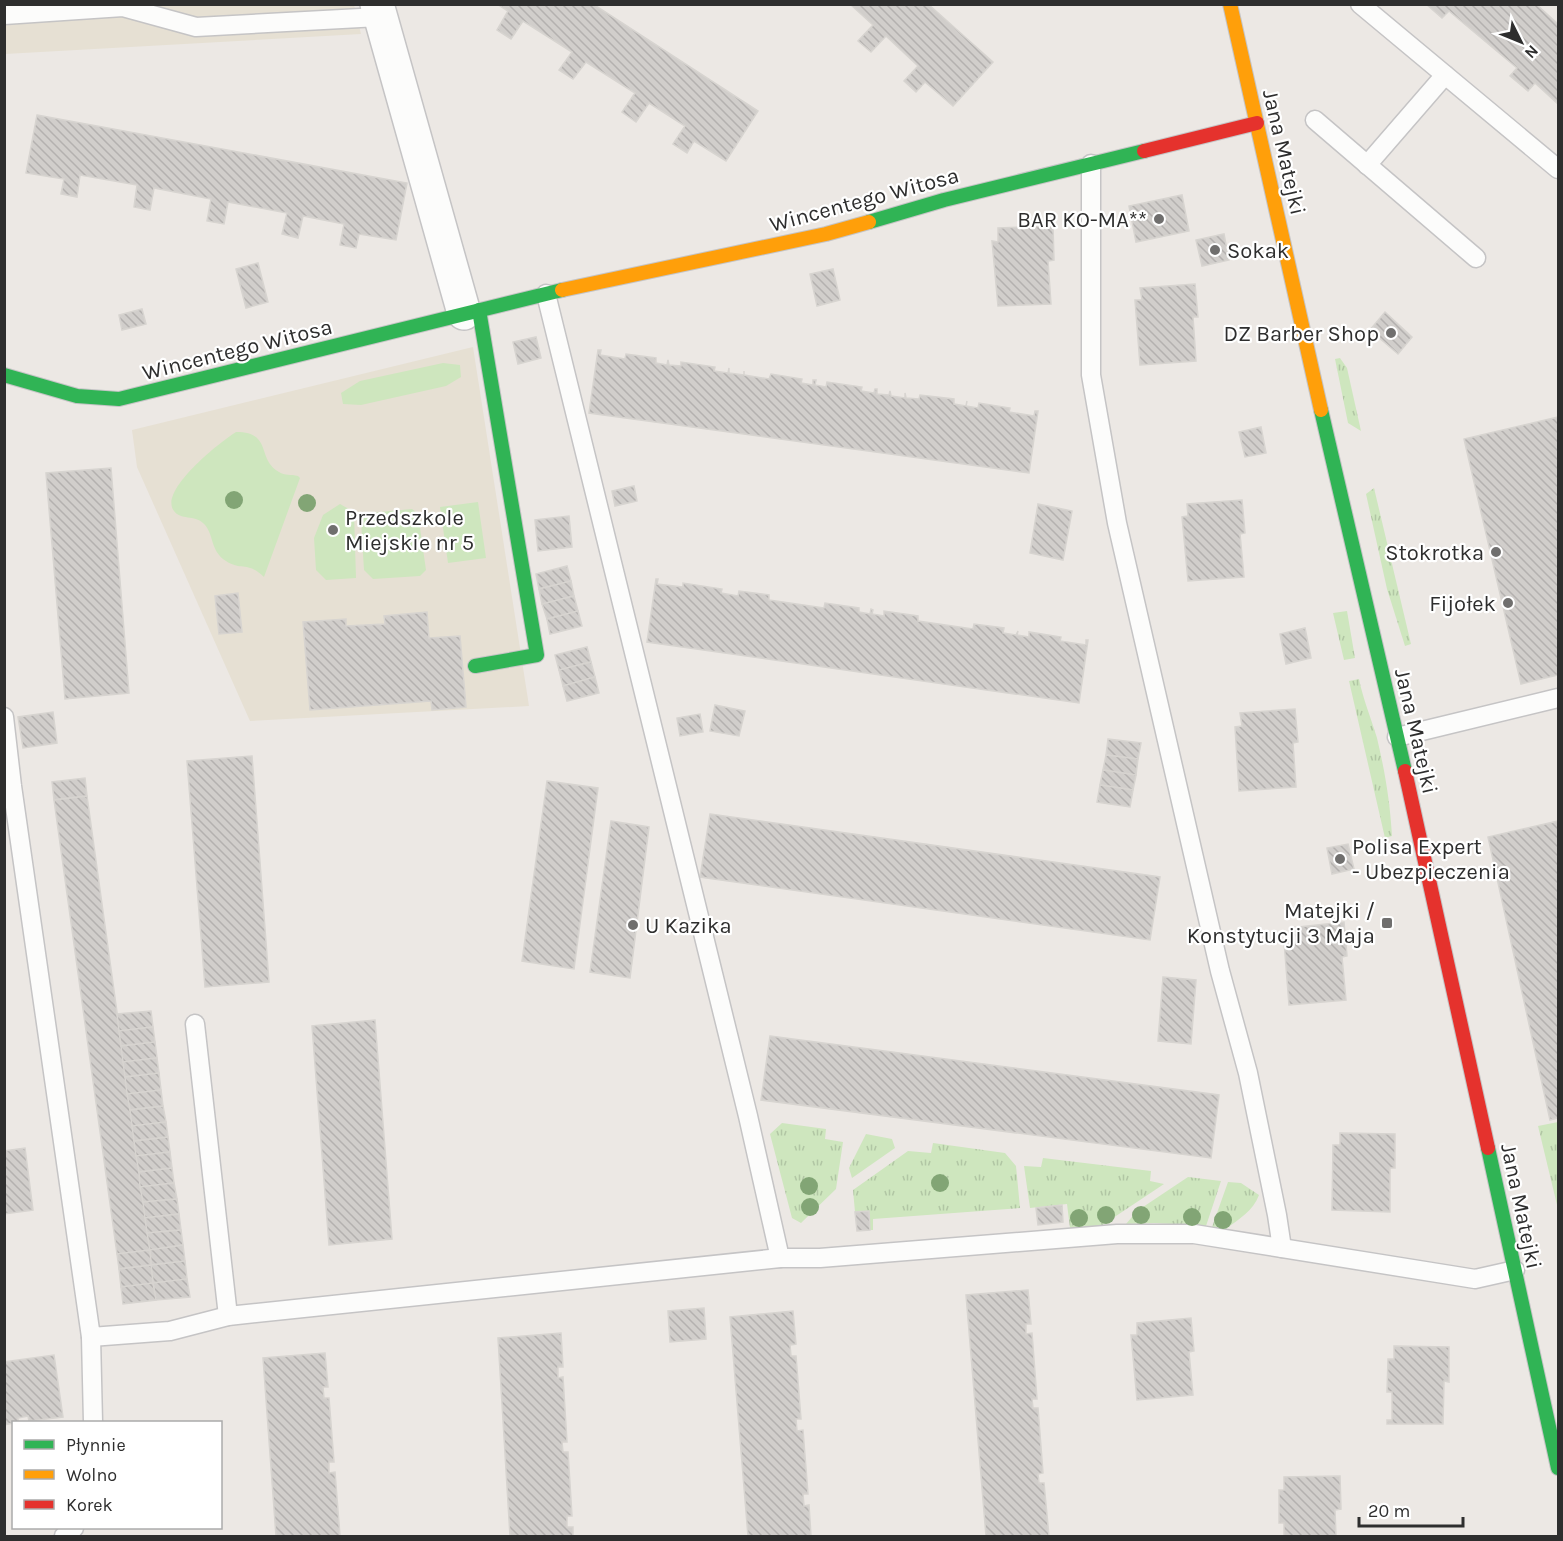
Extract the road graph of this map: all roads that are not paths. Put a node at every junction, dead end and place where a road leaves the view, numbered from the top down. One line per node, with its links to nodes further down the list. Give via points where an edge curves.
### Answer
1 (1230, 4): 7 (street, Jana Matejki)
2 (1360, 4): 5 (lane)
3 (378, 11): 4 (lane, via 196,27 123,7); 13 (street)
4 (4, 15)
5 (1445, 75): 9 (lane); 10 (lane)
6 (1315, 120): 9 (lane)
7 (1257, 123): 8 (street, Wincentego Witosa); 18 (street, Jana Matejki)
8 (1091, 164): 12 (street, Wincentego Witosa, via 826,234); 20 (lane, via 1091,375 1117,523 1218,964 1248,1073)
9 (1367, 165): 11 (lane)
10 (1558, 169)
11 (1476, 258)
12 (546, 294): 13 (street, Wincentego Witosa); 21 (lane)
13 (472, 312): 14 (street, Wincentego Witosa, via 119,399 77,396); 15 (street, via 537,655)
14 (4, 375)
15 (475, 666)
16 (1558, 698): 18 (lane)
17 (4, 717): 24 (lane)
18 (1397, 737): 22 (street, Jana Matejki)
19 (195, 1024): 23 (lane)
20 (1282, 1248): 21 (lane, via 1194,1234 1117,1234 820,1258); 22 (lane, via 1475,1279)
21 (780, 1257): 23 (lane)
22 (1515, 1270): 26 (street, Jana Matejki)
23 (228, 1316): 24 (lane, via 170,1331)
24 (91, 1337): 25 (lane)
25 (93, 1421)
26 (1558, 1468)

